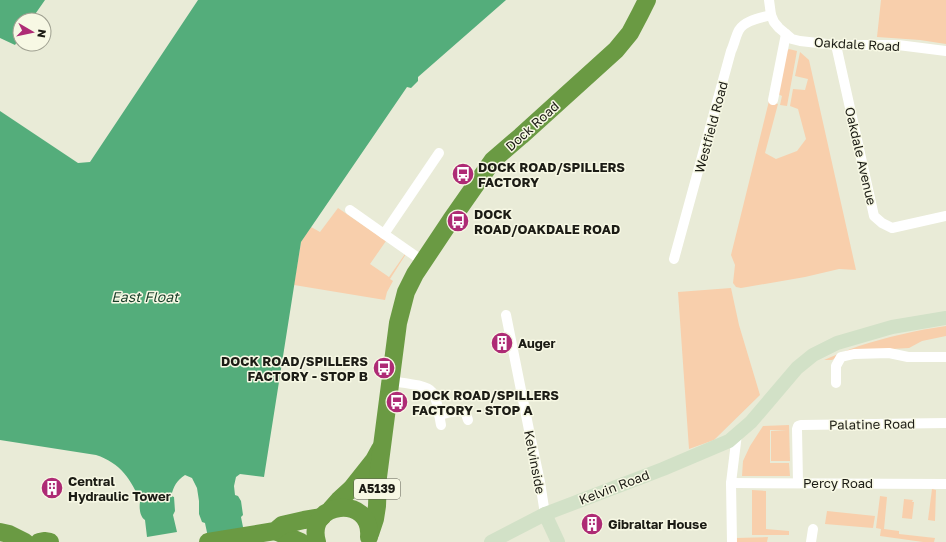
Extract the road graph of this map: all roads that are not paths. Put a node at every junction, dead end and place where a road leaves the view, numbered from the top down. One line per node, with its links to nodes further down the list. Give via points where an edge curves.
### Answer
1 (647, 0): 13 (highway, Dock Road / A5139, via 630,33 616,50 493,160)
2 (769, 0): 3 (street, Oakdale Road)
3 (771, 15): 4 (street, Oakdale Road); 12 (street, Westfield Road, via 744,24 739,30)
4 (786, 34): 5 (street, Oakdale Road, via 800,41); 7 (street)
5 (836, 45): 6 (street, Oakdale Road, via 898,45); 10 (street, Oakdale Avenue, via 874,216 892,228)
6 (946, 51)
7 (773, 100)
8 (439, 153): 11 (street)
9 (350, 210): 11 (street)
10 (946, 216)
11 (384, 234): 13 (street)
12 (674, 259)
13 (424, 262): 17 (highway, Dock Road / A5139, via 406,292 398,323)
14 (506, 315): 29 (street, Kelvinside)
15 (946, 318): 23 (main road, Kelvin Road, via 892,327 837,343 813,355 797,368 751,422)
16 (946, 357): 18 (street, via 908,357 889,353 841,357 836,366)
17 (390, 381): 19 (street, via 423,386 433,392); 24 (highway, Dock Road / A5139)
18 (836, 383)
19 (439, 415): 20 (street, via 459,411 464,412); 22 (street)
20 (468, 420)
21 (946, 423): 26 (street, Palatine Road, via 801,424 797,429)
22 (441, 425)
23 (737, 434): 25 (street); 29 (main road, Kelvin Road, via 729,441 684,460)
24 (382, 444): 28 (highway, Dock Road / A5139, via 370,465); 33 (highway, Dock Road / A5139, via 377,506)
25 (731, 483): 26 (street, Percy Road); 43 (street)
26 (798, 483): 27 (street, Percy Road)
27 (946, 484)
28 (326, 513): 31 (highway, via 280,526); 33 (highway, via 342,507 356,510 367,523); 40 (highway, via 318,521)
29 (545, 514): 41 (main road, Kelvin Road); 42 (main road)
30 (813, 529): 44 (street)
31 (275, 531): 38 (highway); 39 (highway)
32 (0, 533): 34 (highway); 35 (highway, via 9,534)
33 (369, 538)
34 (5, 542)
35 (25, 542)
36 (39, 542): 37 (highway)
37 (50, 542)
38 (209, 542)
39 (301, 542)
40 (317, 542)
41 (490, 542)
42 (558, 542)
43 (732, 542)
44 (811, 542)

